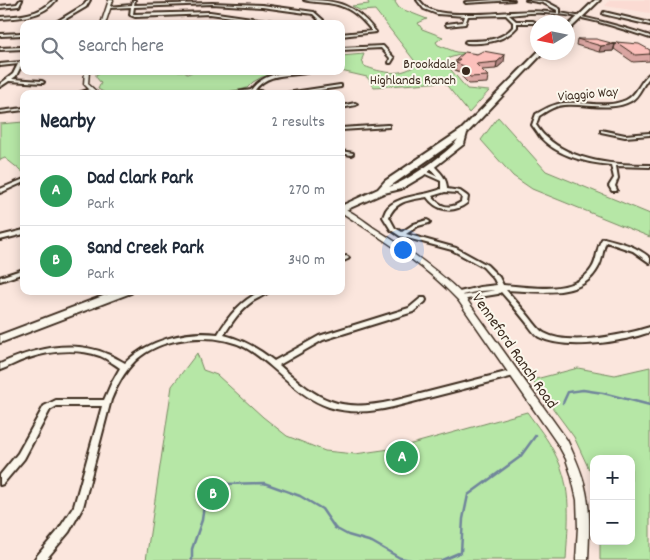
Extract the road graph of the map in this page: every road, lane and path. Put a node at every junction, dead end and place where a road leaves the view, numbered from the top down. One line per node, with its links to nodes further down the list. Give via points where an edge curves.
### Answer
1 (21, 0): 16 (street, via 18,5)
2 (55, 0): 21 (street, via 44,10)
3 (89, 0): 22 (street, via 85,6)
4 (111, 0): 17 (street)
5 (134, 0): 15 (street)
6 (240, 0): 14 (street)
7 (305, 0): 8 (street)
8 (313, 0): 39 (street, via 353,10 374,32)
9 (418, 0): 23 (street, via 430,10)
10 (513, 0): 13 (street)
11 (527, 0): 20 (street, via 554,6 559,10)
12 (598, 0): 26 (main road)
13 (466, 2)
14 (235, 3): 15 (street); 31 (street, via 314,13)
15 (132, 5): 17 (street); 27 (street, via 131,15 135,16 210,14)
16 (0, 7)
17 (109, 7): 29 (street)
18 (506, 13): 20 (street); 23 (street); 33 (street)
19 (604, 13): 36 (street)
20 (558, 14): 26 (street)
21 (16, 16): 25 (street); 32 (street)
22 (66, 16): 24 (street); 28 (street)
23 (466, 16): 37 (street, via 464,23)
24 (77, 17)
25 (0, 18)
26 (579, 18): 35 (main road); 41 (street)
27 (260, 19): 30 (street)
28 (60, 20)
29 (104, 20)
30 (267, 20)
31 (321, 20)
32 (17, 21)
33 (515, 22): 34 (street); 42 (street, via 515,27 507,35 483,42)
34 (530, 22)
35 (575, 22)
36 (650, 24)
37 (447, 25)
38 (20, 34): 40 (street)
39 (345, 35)
40 (0, 36)
41 (650, 36)
42 (467, 42)
43 (20, 48): 45 (street)
44 (345, 49): 47 (street, via 382,47 392,58)
45 (0, 50)
46 (534, 60): 68 (main road)
47 (390, 62)
48 (20, 63): 49 (street)
49 (0, 65)
50 (20, 66): 54 (street)
51 (86, 75): 58 (street, via 85,81)
52 (282, 75): 59 (street, via 257,82)
53 (650, 75): 73 (street, Viaggio Way, via 634,97 627,101 563,105 537,116 534,125 539,135 552,146 567,154)
54 (9, 80): 55 (street); 56 (street)
55 (42, 82)
56 (0, 86)
57 (340, 86): 60 (street)
58 (90, 90)
59 (253, 90)
60 (311, 90)
61 (355, 104): 62 (street)
62 (345, 106)
63 (20, 110): 64 (street)
64 (0, 112)
65 (387, 126): 66 (street)
66 (345, 129)
67 (603, 131): 69 (street, via 624,136)
68 (464, 132): 70 (main road); 74 (main road, via 460,142)
69 (650, 134)
70 (444, 145): 76 (main road, via 441,153 420,168); 82 (main road)
71 (345, 153): 72 (street)
72 (351, 154)
73 (613, 164): 75 (street, Viaggio Way); 80 (street)
74 (431, 166): 76 (main road); 77 (street)
75 (650, 166)
76 (423, 172): 77 (street); 82 (main road, via 398,187)
77 (442, 180): 79 (street)
78 (20, 182): 81 (street)
79 (444, 190): 83 (street); 83 (street, via 461,194 465,197 464,203 454,208 442,208)
80 (614, 190)
81 (0, 191)
82 (381, 191): 84 (main road)
83 (429, 196): 88 (street, via 399,202 388,210 388,223)
84 (345, 207)
85 (345, 212): 96 (street, Venneford Ranch Road, via 431,269)
86 (427, 222): 88 (street)
87 (20, 233): 89 (street)
88 (402, 235): 93 (street, via 454,248 485,266)
89 (0, 238)
90 (650, 261): 93 (street, via 626,246 604,240 596,268 579,283 550,289)
91 (20, 272): 92 (street)
92 (0, 279)
93 (502, 288): 96 (street, via 498,292); 98 (street, via 540,334 562,341 606,339)
94 (116, 295): 100 (main road)
95 (258, 295): 99 (street, via 232,315)
96 (459, 296): 104 (street, Venneford Ranch Road)
97 (423, 300): 101 (street, via 411,310 321,338)
98 (650, 329)
99 (220, 336): 101 (street, via 247,345); 102 (street, via 168,340 144,351)
100 (0, 339)
101 (274, 365): 104 (street, via 314,398 337,407 360,409 380,407)
102 (125, 367): 103 (street, via 99,353 77,348 45,350 18,358); 105 (street, via 110,388)
103 (0, 368)
104 (514, 373): 108 (street, Venneford Ranch Road, via 574,464 584,504)
105 (105, 403): 106 (street, via 56,403 47,408 21,456); 107 (street, via 78,507 70,524)
106 (0, 481)
107 (39, 560)
108 (582, 560)

